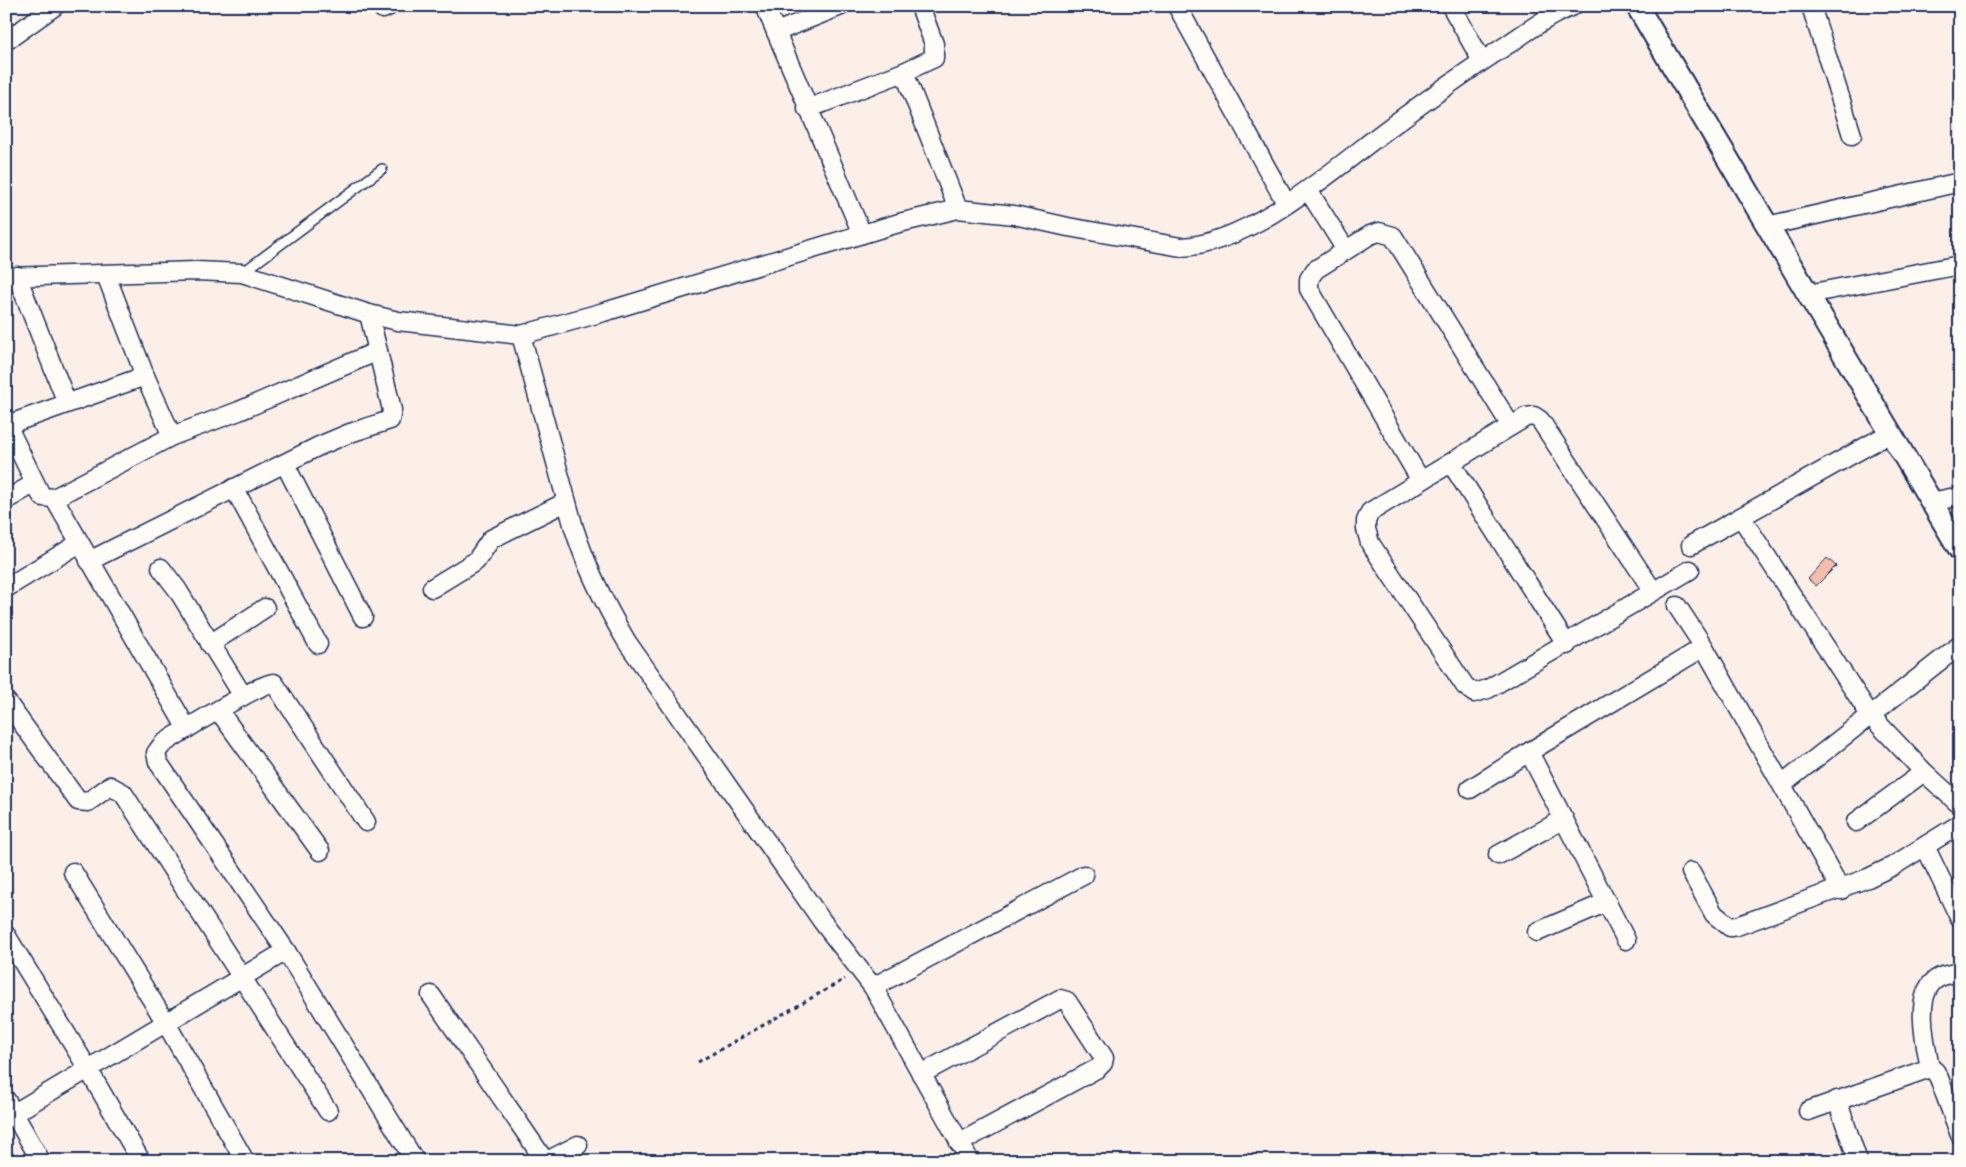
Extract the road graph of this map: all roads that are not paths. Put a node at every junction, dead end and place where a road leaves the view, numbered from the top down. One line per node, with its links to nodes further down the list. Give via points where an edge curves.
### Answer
1 (55, 6): 11 (street)
2 (765, 6): 10 (street)
3 (841, 6): 10 (street)
4 (920, 6): 13 (street, via 936,54 929,62)
5 (1177, 6): 19 (street)
6 (1451, 6): 12 (street)
7 (1573, 6): 12 (street, via 1553,15)
8 (1637, 6): 21 (street)
9 (1811, 6): 15 (street)
10 (776, 32): 14 (street)
11 (6, 41)
12 (1482, 62): 18 (street)
13 (904, 72): 14 (street); 20 (street)
14 (807, 108): 22 (street)
15 (1852, 135)
16 (382, 169): 25 (lane)
17 (1960, 182): 21 (street)
18 (1308, 190): 19 (street); 23 (street)
19 (1286, 203): 20 (street, via 1225,238 1181,247 1014,215)
20 (958, 209): 22 (street)
21 (1767, 226): 28 (street)
22 (862, 234): 30 (street)
23 (1346, 250): 35 (street, via 1379,232 1392,236); 40 (street, via 1315,270 1309,278 1309,289)
24 (1960, 265): 28 (street)
25 (242, 273): 26 (street, via 196,271); 29 (street)
26 (106, 275): 27 (street); 32 (street)
27 (12, 277): 33 (street)
28 (1808, 294): 36 (street)
29 (369, 314): 30 (street, via 398,321); 31 (street)
30 (521, 334): 46 (street)
31 (378, 351): 37 (street); 39 (street, via 392,410 390,420 337,438)
32 (145, 376): 33 (street); 37 (street)
33 (66, 403): 34 (street)
34 (7, 424): 41 (street)
35 (1511, 426): 38 (street); 57 (street, via 1526,417 1534,416 1540,420)
36 (1890, 433): 47 (street); 48 (street)
37 (172, 436): 44 (street)
38 (1451, 462): 40 (street); 63 (street)
39 (284, 464): 42 (street); 60 (street)
40 (1421, 481): 63 (street, via 1370,512 1366,529 1370,543 1465,686 1474,693 1483,692)
41 (35, 484): 44 (street, via 43,497); 45 (street)
42 (234, 488): 52 (street); 62 (street)
43 (1960, 496): 47 (street)
44 (54, 498): 49 (street)
45 (6, 500)
46 (566, 502): 56 (street, via 491,539 476,561); 95 (street, via 583,558 627,642 817,914)
47 (1931, 502): 51 (street)
48 (1741, 517): 50 (street); 69 (street)
49 (78, 544): 52 (street); 55 (street)
50 (1691, 545)
51 (1960, 550)
52 (89, 561): 70 (street)
53 (161, 568): 61 (street)
54 (1690, 570): 57 (street)
55 (6, 588)
56 (432, 588)
57 (1653, 591): 63 (street)
58 (1677, 606): 65 (street)
59 (265, 608): 61 (street)
60 (363, 618)
61 (210, 644): 66 (street)
62 (318, 644)
63 (1567, 645)
64 (1960, 645): 69 (street)
65 (1704, 647): 71 (street); 73 (street)
66 (243, 696): 68 (street); 77 (street, via 274,683)
67 (6, 701): 94 (street, via 78,801 88,802 110,786 122,793)
68 (219, 711): 70 (street); 81 (street)
69 (1870, 715): 72 (street); 73 (street)
70 (187, 729): 92 (street, via 158,749 158,762)
71 (1528, 752): 74 (street); 76 (street)
72 (1924, 772): 75 (street); 78 (street)
73 (1783, 784): 86 (street)
74 (1470, 789)
75 (1960, 805)
76 (1564, 819): 82 (street); 87 (street)
77 (366, 822)
78 (1856, 822)
79 (1960, 824): 80 (street)
80 (1925, 846): 86 (street, via 1894,866); 88 (street)
81 (320, 851)
82 (1498, 855)
83 (73, 872): 97 (street)
84 (1690, 872): 86 (street, via 1714,914 1730,927)
85 (1084, 875): 95 (street)
86 (1841, 890)
87 (1607, 902): 89 (street); 91 (street)
88 (1960, 919)
89 (1537, 932)
90 (6, 935): 99 (street)
91 (1626, 940)
92 (286, 952): 94 (street); 111 (street)
93 (1960, 972): 98 (street, via 1935,980 1927,988 1922,1022)
94 (243, 977): 97 (street); 104 (street)
95 (873, 987): 100 (street)
96 (430, 995): 112 (street)
97 (166, 1023): 99 (street); 110 (street)
98 (1930, 1068): 101 (street); 105 (street, via 1939,1078)
99 (88, 1069): 102 (street); 109 (street)
100 (921, 1074): 106 (street); 106 (street, via 1060,998 1067,1000 1104,1058 1098,1068)
101 (1837, 1100): 103 (street); 114 (street)
102 (9, 1110): 108 (street)
103 (1808, 1111)
104 (328, 1112)
105 (1960, 1135)
106 (959, 1143): 113 (street)
107 (578, 1145): 112 (street)
108 (40, 1161)
109 (141, 1161)
110 (245, 1161)
111 (415, 1161)
112 (546, 1161)
113 (970, 1161)
114 (1858, 1161)

